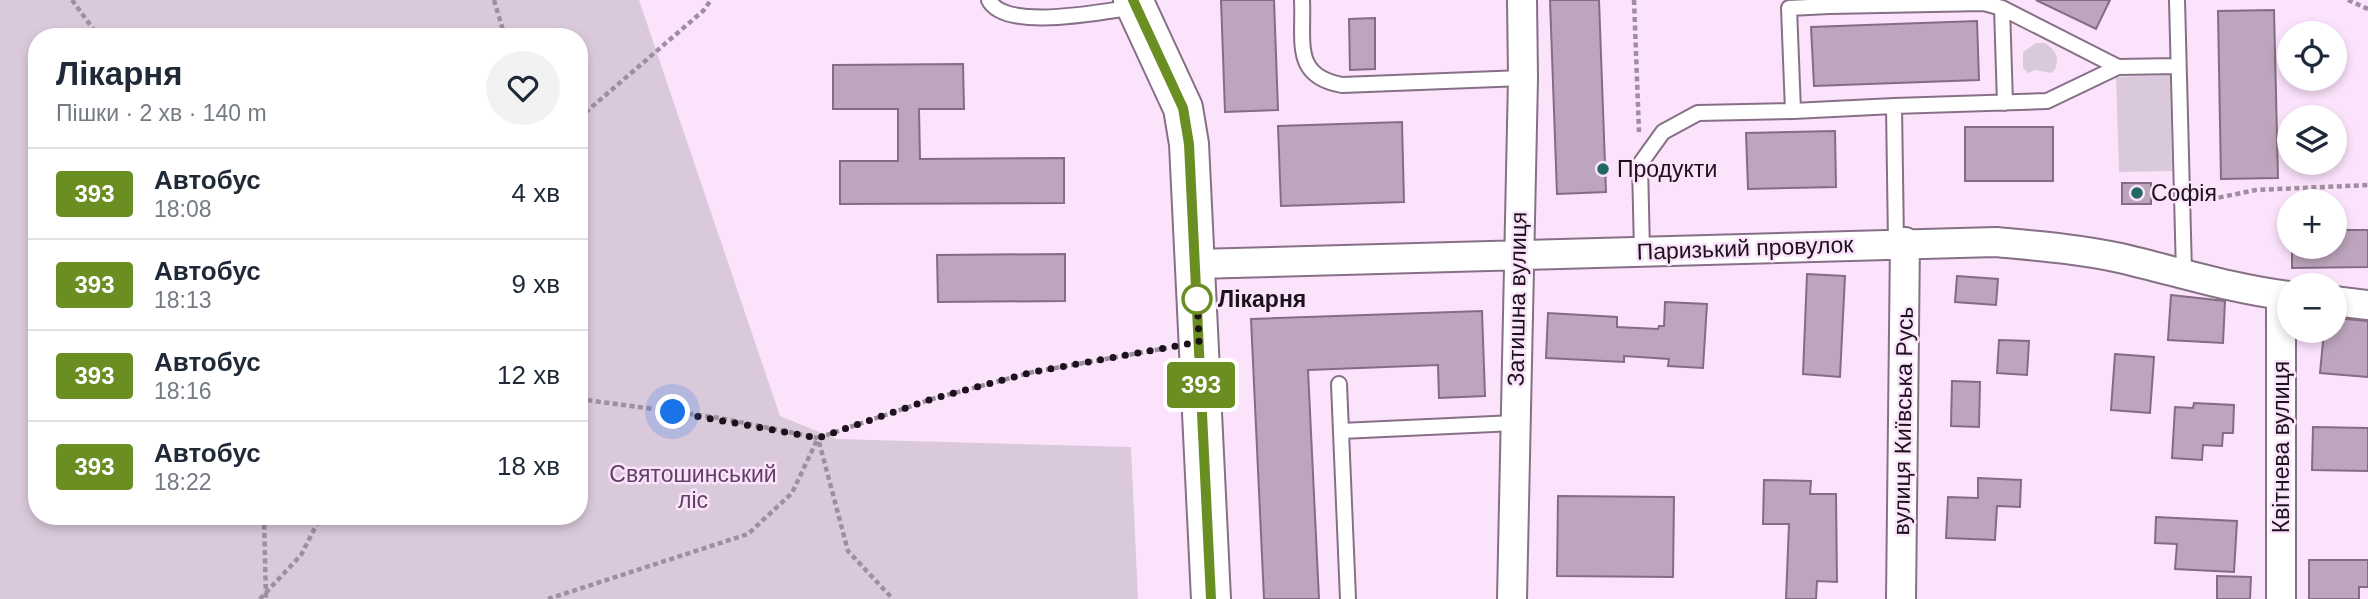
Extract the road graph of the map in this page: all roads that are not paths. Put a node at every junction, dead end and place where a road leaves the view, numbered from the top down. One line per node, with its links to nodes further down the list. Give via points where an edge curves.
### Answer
1 (989, 0): 6 (lane, via 1001,13 1037,18)
2 (1302, 0): 10 (lane, via 1305,61 1309,72 1324,82)
3 (1522, 0): 10 (street, Затишна вулиця)
4 (2177, 0): 8 (lane)
5 (1829, 3): 7 (lane, via 1964,2); 13 (lane, via 1789,8)
6 (1135, 4): 17 (street, via 1183,108)
7 (2002, 8): 9 (lane); 11 (lane)
8 (2178, 65): 9 (lane); 18 (lane)
9 (2118, 67): 11 (lane, via 2047,101)
10 (1523, 78): 16 (street, Затишна вулиця)
11 (2005, 103): 12 (lane)
12 (1894, 107): 13 (lane); 14 (lane)
13 (1793, 111): 15 (lane, via 1698,113 1663,132 1640,164)
14 (1900, 242): 15 (street, Паризький провулок); 18 (street, Паризький провулок, via 1996,242 2062,248); 29 (street, вулиця Київська Русь)
15 (1642, 252): 16 (street, Паризький провулок)
16 (1517, 257): 17 (street, Паризький провулок); 24 (street, Затишна вулиця)
17 (1196, 264): 26 (street)
18 (2184, 273): 19 (street, Паризький провулок)
19 (2277, 293)
20 (2347, 302): 21 (street)
21 (2368, 304)
22 (2284, 343): 30 (street, Квітнева вулиця)
23 (1339, 384): 25 (lane)
24 (1515, 423): 25 (lane); 28 (street, Затишна вулиця)
25 (1341, 431): 27 (lane)
26 (1211, 599)
27 (1348, 599)
28 (1511, 599)
29 (1901, 599)
30 (2281, 599)

